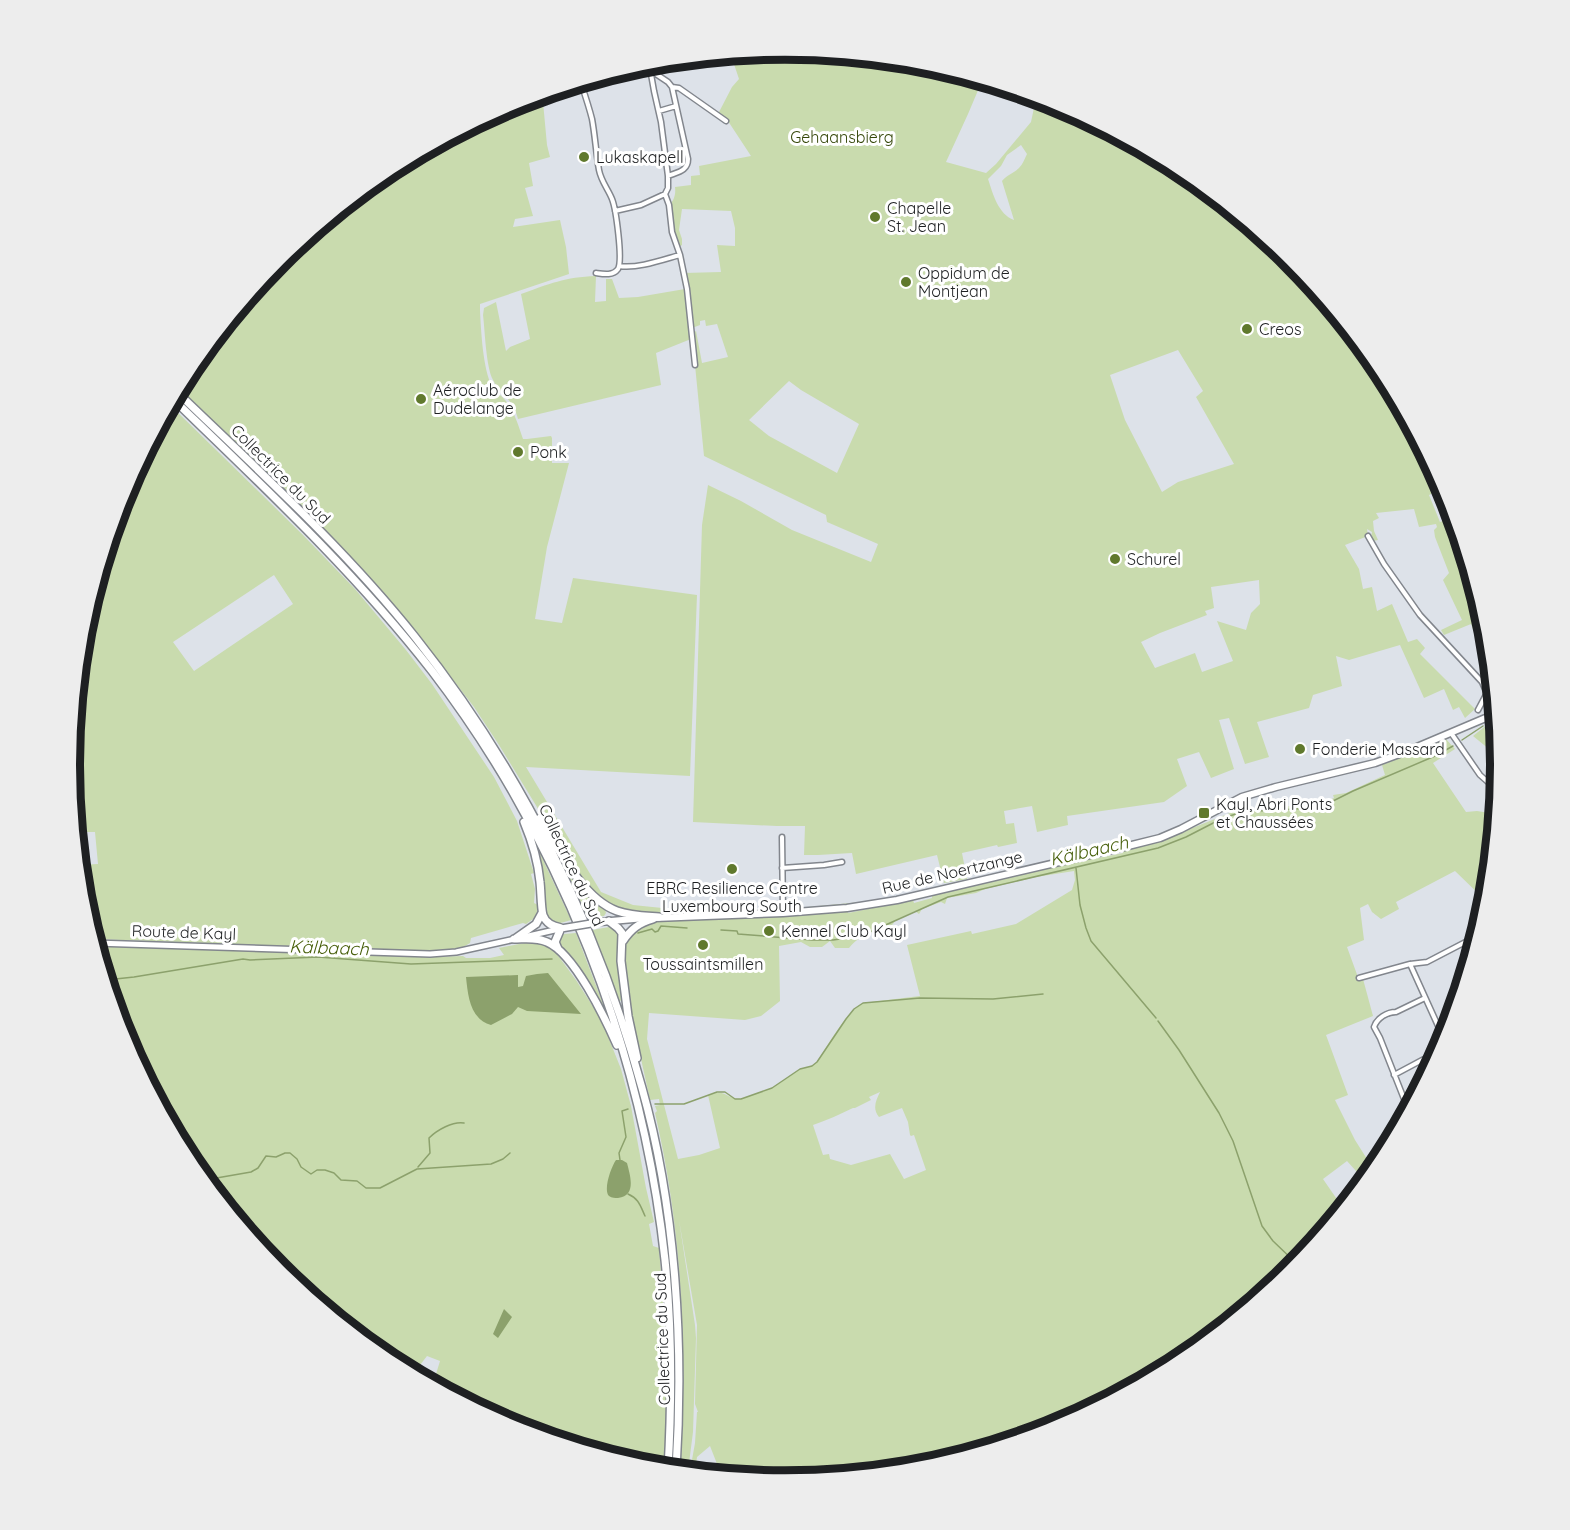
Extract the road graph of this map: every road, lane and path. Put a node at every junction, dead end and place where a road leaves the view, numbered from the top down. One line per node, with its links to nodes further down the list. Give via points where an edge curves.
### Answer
1 (651, 73): 6 (street)
2 (654, 73): 3 (street)
3 (672, 87): 5 (street); 7 (street)
4 (583, 90): 10 (street, via 599,171)
5 (676, 106): 6 (street); 8 (street, via 688,164)
6 (659, 111): 8 (street)
7 (726, 121)
8 (668, 176): 9 (street)
9 (665, 194): 10 (street); 11 (street)
10 (615, 211): 12 (street)
11 (680, 255): 12 (street); 14 (street)
12 (619, 266): 13 (street, via 614,273)
13 (596, 273)
14 (695, 365)
15 (183, 398): 25 (highway, Collectrice du Sud, via 347,559 414,635 453,687)
16 (179, 405): 24 (highway, Collectrice du Sud, via 295,517 376,603 447,692)
17 (1368, 536): 18 (street, via 1415,608 1477,675)
18 (1485, 690)
19 (1486, 695): 20 (street)
20 (1478, 710)
21 (1488, 716): 22 (main road, Rue de Noertzange)
22 (1451, 733): 23 (street, via 1479,775); 31 (main road, Rue de Noertzange, via 1375,763 1242,797 1160,838 897,900)
23 (1489, 783)
24 (514, 796): 30 (highway, via 537,862); 46 (highway, Collectrice du Sud, via 575,918 611,1013)
25 (523, 796): 29 (highway, via 579,879); 47 (highway, Collectrice du Sud, via 564,875 599,957)
26 (782, 837): 28 (street)
27 (842, 862): 28 (street)
28 (782, 868): 31 (street)
29 (607, 906): 32 (highway, via 626,914); 33 (highway)
30 (542, 913): 34 (highway, via 551,926); 35 (highway, via 536,924)
31 (783, 913): 32 (main road, Rue de Noertzange)
32 (659, 917): 33 (main road, Rue de Noertzange); 36 (highway, via 635,926)
33 (605, 922): 34 (main road, Rue de Noertzange, bridge); 36 (highway, via 618,928)
34 (563, 928): 35 (main road, Route de Kayl); 39 (highway, via 556,936)
35 (514, 939): 38 (main road, Route de Kayl, via 437,954); 39 (highway, via 535,938)
36 (622, 941): 47 (highway, via 628,1016)
37 (1467, 941): 40 (street, via 1435,959)
38 (103, 943)
39 (558, 949): 46 (highway, via 594,998)
40 (1410, 964): 41 (street); 42 (street)
41 (1359, 978)
42 (1425, 998): 43 (street); 45 (street, via 1376,1022 1374,1027)
43 (1439, 1026)
44 (1425, 1059): 45 (street)
45 (1394, 1075): 48 (street)
46 (630, 1078): 49 (highway, Collectrice du Sud, via 651,1170 664,1259 670,1337)
47 (643, 1089): 50 (highway, Collectrice du Sud, via 663,1183 673,1271 678,1337)
48 (1405, 1101)
49 (668, 1460)
50 (676, 1461)

